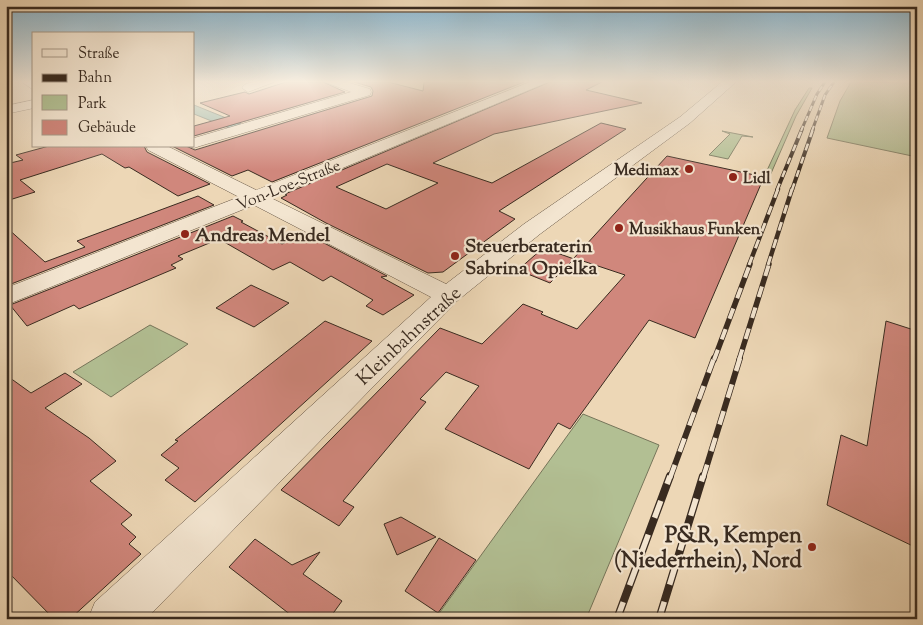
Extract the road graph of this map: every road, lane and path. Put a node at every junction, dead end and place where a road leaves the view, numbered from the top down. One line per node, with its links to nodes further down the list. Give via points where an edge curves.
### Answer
1 (299, 111): 4 (street)
2 (468, 111): 6 (street, Von-Loe-Straße)
3 (695, 111): 7 (street, Kleinbahnstraße, via 532,229)
4 (195, 142)
5 (166, 148): 6 (street)
6 (255, 197): 7 (street); 8 (street, Von-Loe-Straße)
7 (448, 295): 9 (street, Kleinbahnstraße)
8 (6, 297)
9 (112, 619)

